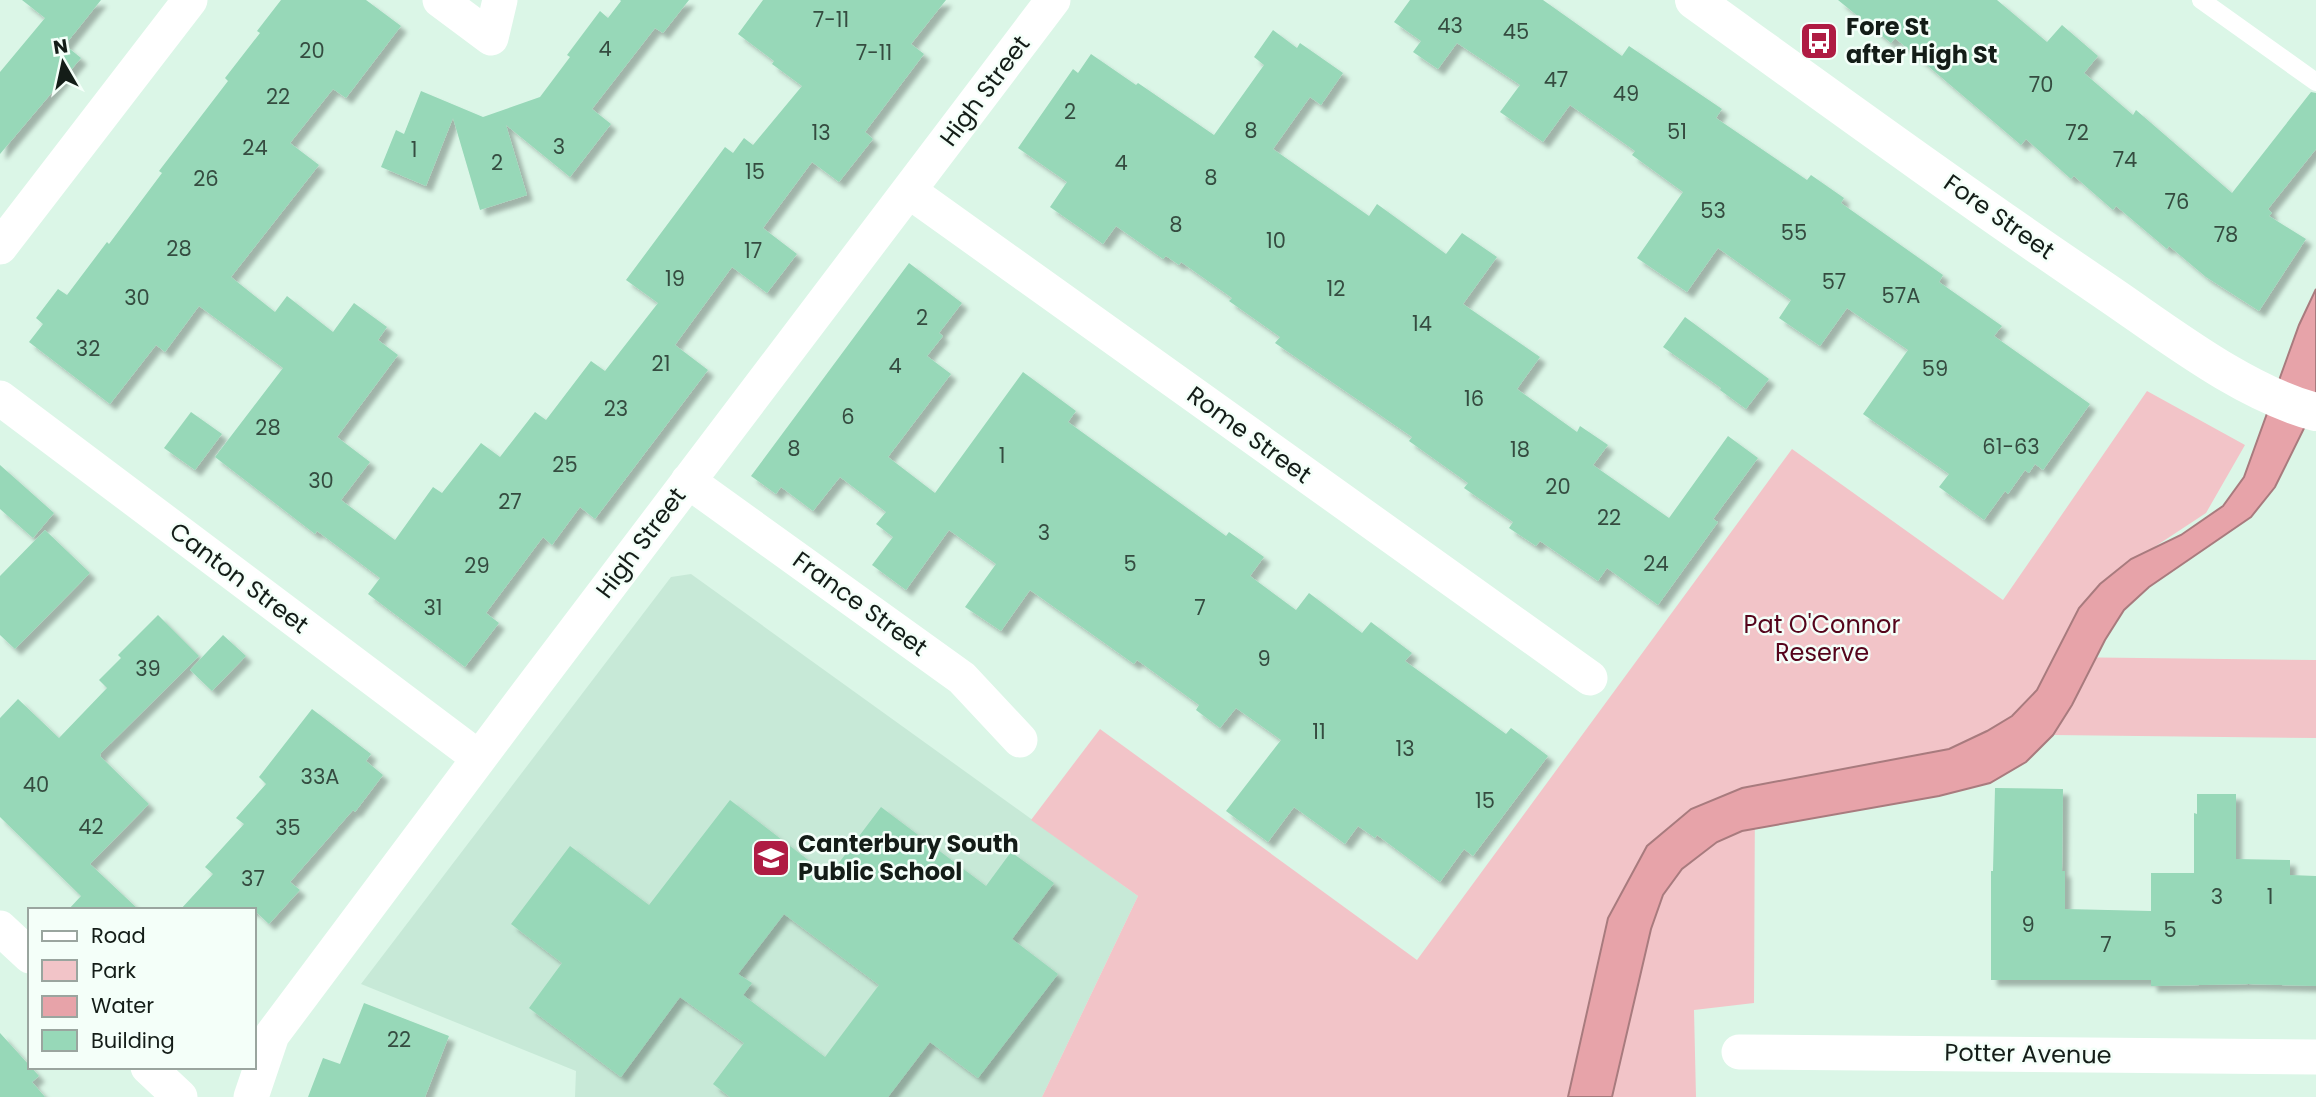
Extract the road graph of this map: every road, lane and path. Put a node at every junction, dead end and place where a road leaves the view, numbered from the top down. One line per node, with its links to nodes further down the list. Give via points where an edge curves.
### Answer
1 (190, 0): 9 (street)
2 (440, 0): 3 (street, via 491,38)
3 (500, 0)
4 (1053, 0): 8 (street, High Street)
5 (1694, 0): 11 (main road, Fore Street, via 2189,348)
6 (2201, 0): 7 (lane)
7 (2316, 82)
8 (909, 191): 12 (street, High Street); 13 (street, Rome Street)
9 (0, 247)
10 (0, 398): 15 (street, Canton Street)
11 (2316, 412)
12 (688, 481): 14 (street, France Street, via 962,678); 15 (street, High Street)
13 (1590, 678)
14 (1020, 740)
15 (479, 758): 22 (street, High Street, via 272,1035)
16 (0, 928): 17 (street)
17 (28, 954)
18 (1740, 1052): 19 (street, Potter Avenue)
19 (2316, 1057)
20 (150, 1069): 21 (street)
21 (180, 1097)
22 (251, 1097)

